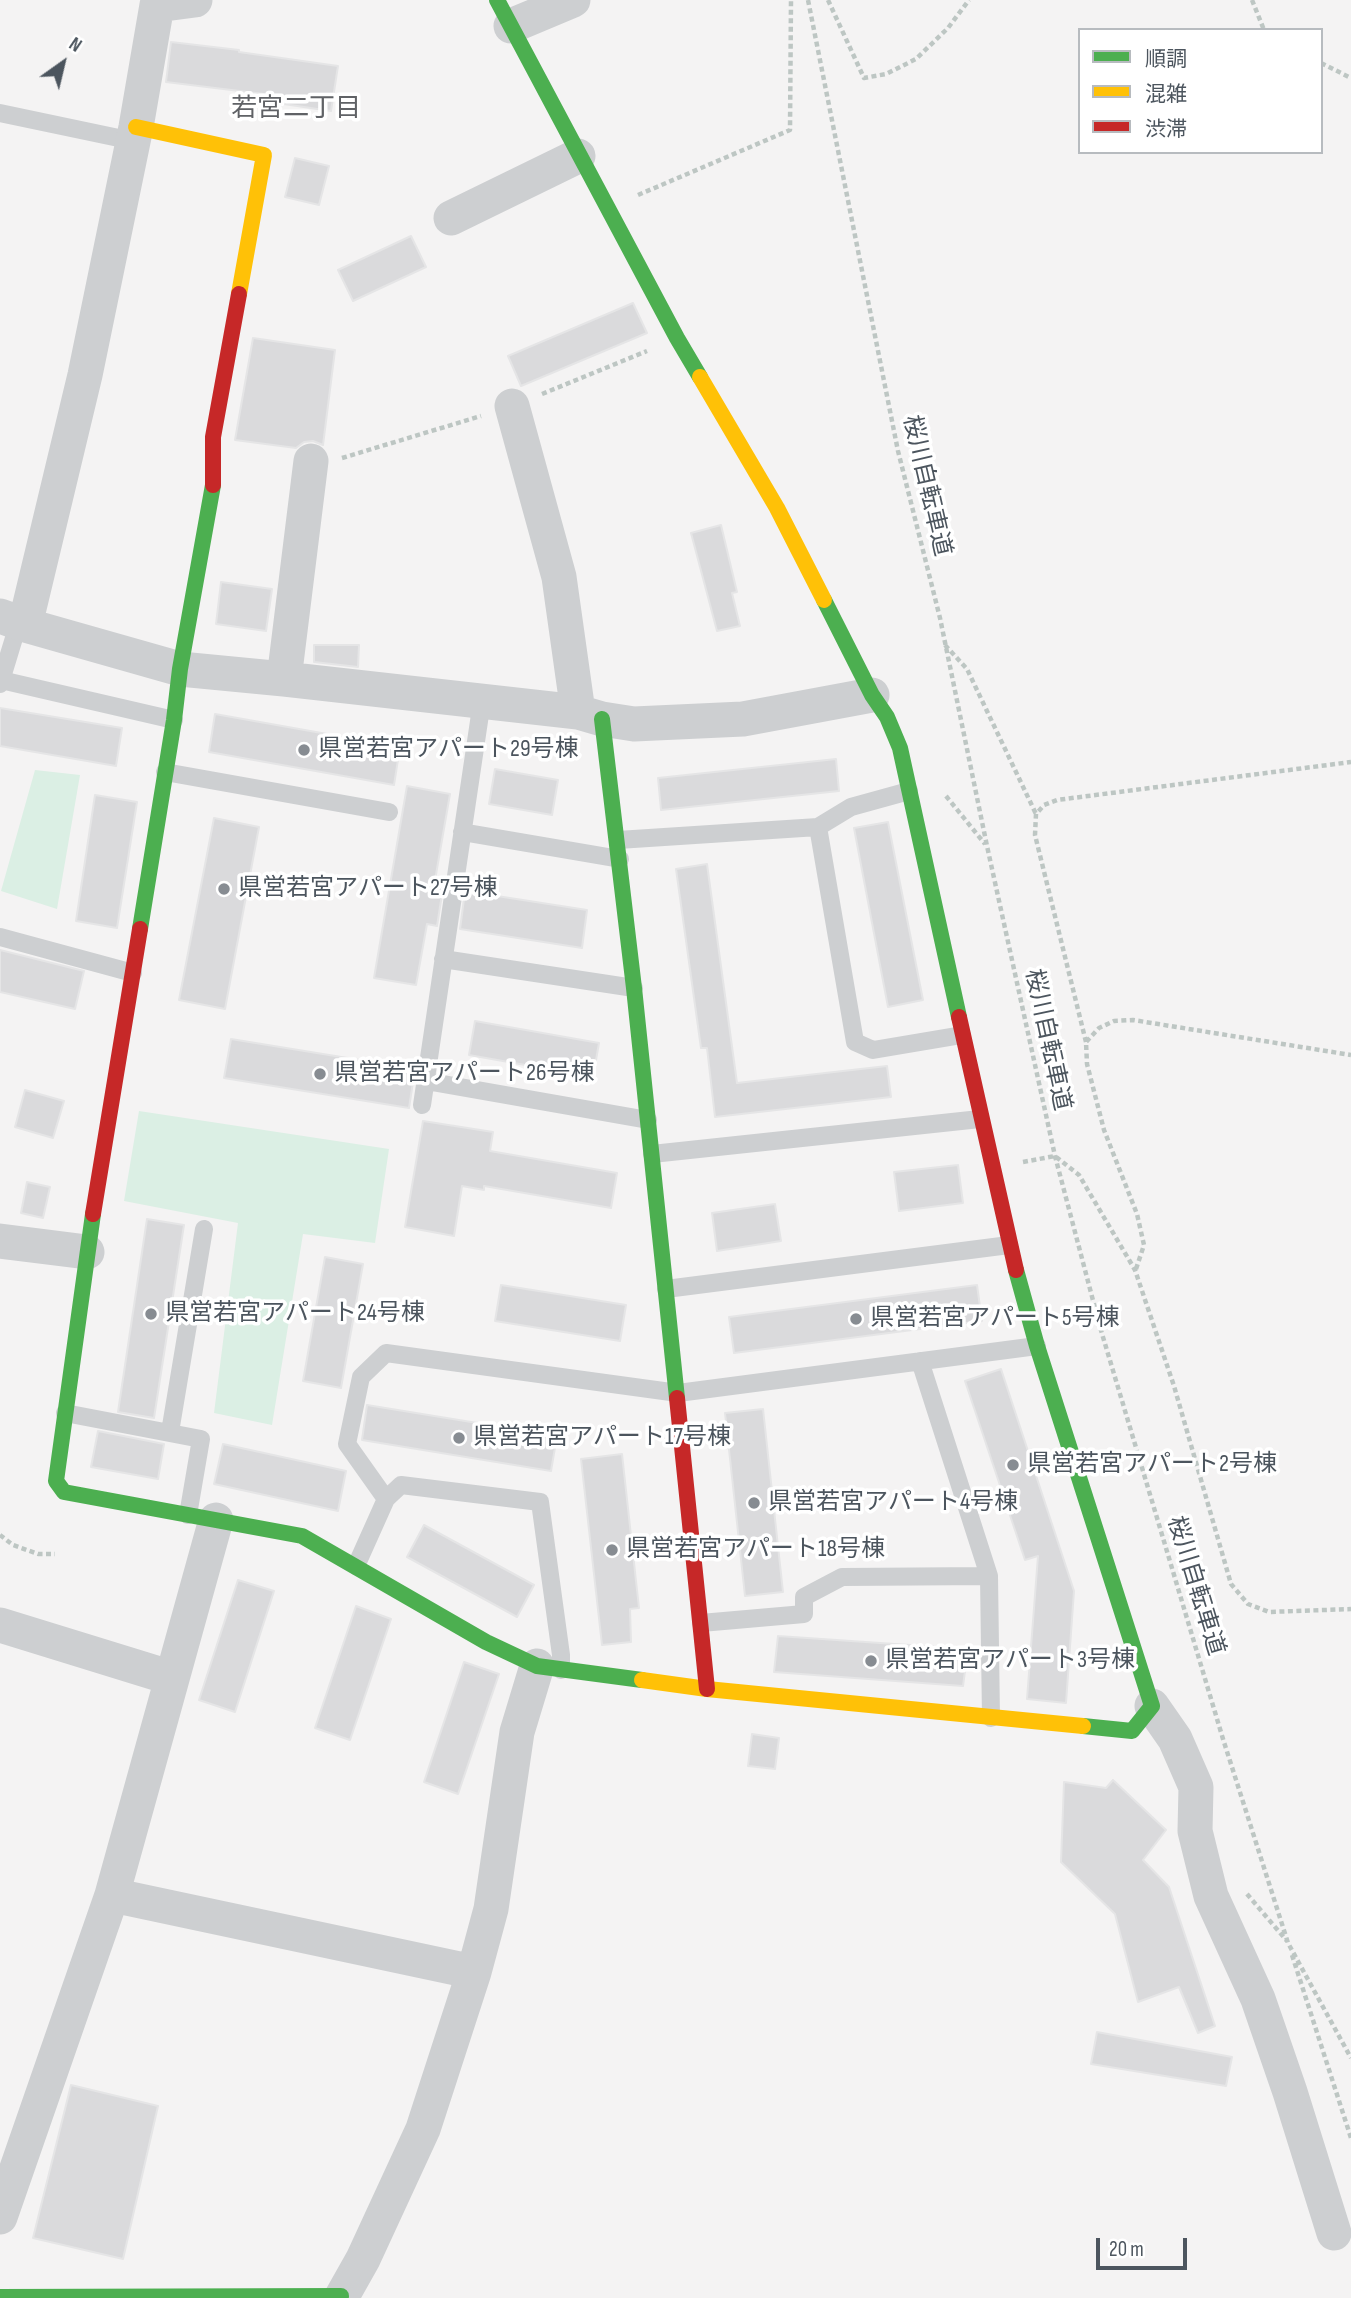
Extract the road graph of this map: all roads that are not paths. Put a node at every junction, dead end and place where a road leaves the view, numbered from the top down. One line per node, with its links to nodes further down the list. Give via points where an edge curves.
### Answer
1 (195, 0): 5 (street, via 158,5)
2 (573, 0): 3 (street)
3 (504, 13): 6 (street)
4 (0, 113): 5 (lane)
5 (135, 134): 10 (street, via 85,375); 11 (street, via 264,155 213,437 213,485)
6 (578, 156): 7 (street); 14 (street, via 777,508)
7 (451, 218)
8 (512, 406): 16 (street, via 559,577)
9 (311, 461): 12 (street)
10 (12, 621): 11 (street); 13 (lane, via 14,638)
11 (180, 669): 12 (street); 17 (street)
12 (284, 679): 15 (street)
13 (1, 682): 17 (lane)
14 (872, 695): 16 (street, via 743,719 635,724); 19 (street, via 900,748)
15 (482, 701): 16 (street); 22 (lane)
16 (590, 716): 23 (street)
17 (174, 720): 18 (street)
18 (165, 772): 20 (lane); 27 (street)
19 (909, 791): 21 (lane, via 850,807); 29 (street)
20 (389, 811)
21 (818, 827): 23 (lane); 29 (lane, via 855,1042 873,1050)
22 (462, 832): 24 (lane); 26 (lane)
23 (618, 840): 24 (street)
24 (620, 859): 28 (street)
25 (0, 937): 27 (lane)
26 (443, 959): 28 (lane); 30 (lane)
27 (133, 973): 38 (street)
28 (634, 988): 33 (street)
29 (962, 1035): 32 (street)
30 (426, 1082): 31 (lane); 33 (lane)
31 (422, 1105)
32 (980, 1119): 34 (lane); 37 (street)
33 (648, 1121): 34 (street)
34 (652, 1154): 39 (street)
35 (204, 1228): 44 (lane)
36 (0, 1241): 38 (street)
37 (1009, 1245): 39 (lane); 40 (street)
38 (87, 1252): 43 (street)
39 (666, 1289): 42 (street)
40 (1037, 1346): 41 (lane); 54 (street)
41 (920, 1361): 42 (lane); 48 (lane)
42 (678, 1393): 45 (lane, via 386,1353 361,1377 347,1444); 49 (street)
43 (65, 1413): 44 (lane); 46 (street, via 56,1481 64,1492)
44 (170, 1432): 46 (lane, via 201,1439)
45 (386, 1499): 47 (lane); 51 (lane, via 401,1485 540,1502 561,1655)
46 (202, 1518): 47 (street, via 302,1536); 52 (street)
47 (356, 1566): 51 (street, via 486,1642)
48 (989, 1576): 49 (lane, via 842,1577 804,1597 804,1614); 55 (lane)
49 (701, 1623): 53 (street)
50 (0, 1625): 52 (street)
51 (549, 1668): 53 (street); 57 (street, via 517,1732 491,1909)
52 (172, 1678): 56 (street)
53 (707, 1689): 55 (street)
54 (1152, 1706): 55 (street, via 1132,1731); 59 (street, via 1175,1739 1196,1787 1195,1831 1211,1896 1258,1998)
55 (991, 1718)
56 (112, 1895): 57 (street); 58 (street)
57 (474, 1972): 61 (street, via 423,2129)
58 (0, 2217)
59 (1334, 2234)
60 (0, 2297): 61 (street)
61 (341, 2297)

